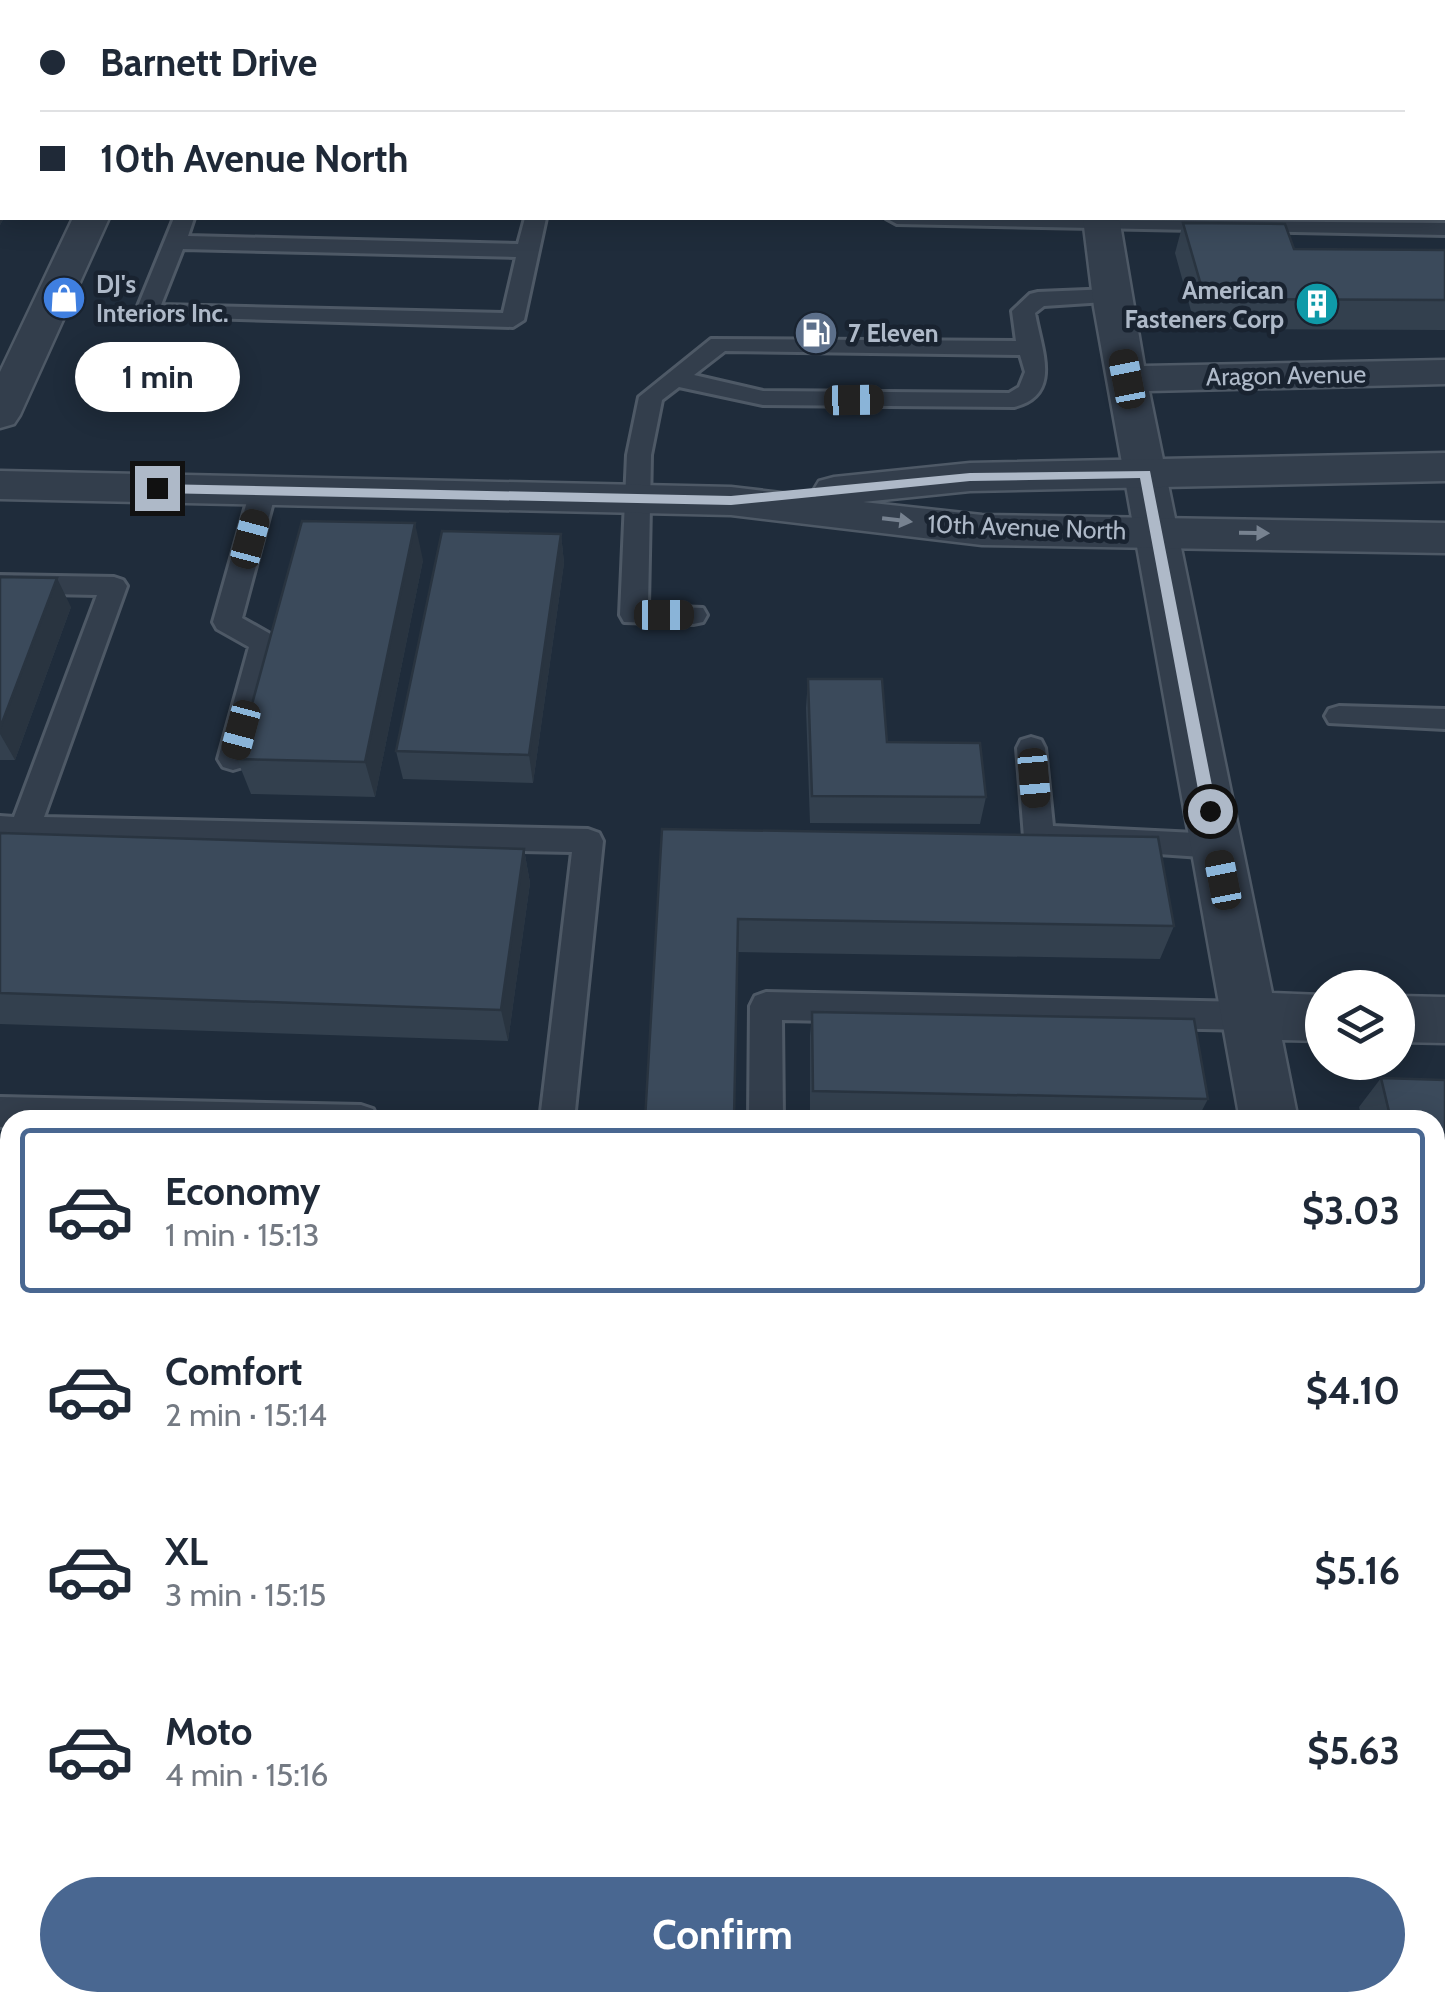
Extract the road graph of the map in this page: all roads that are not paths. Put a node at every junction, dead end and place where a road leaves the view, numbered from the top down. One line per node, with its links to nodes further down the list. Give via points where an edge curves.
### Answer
1 (90, 220): 21 (street)
2 (183, 220): 8 (lane)
3 (535, 220): 9 (lane)
4 (1102, 220): 5 (lane); 10 (street)
5 (1167, 220): 6 (lane)
6 (1285, 222): 7 (lane)
7 (1445, 229)
8 (174, 242): 9 (lane); 9 (lane, via 146,310 513,320)
9 (528, 250)
10 (1112, 296): 11 (lane, via 1038,300 1023,311); 20 (street)
11 (1029, 348): 18 (lane); 18 (lane, via 1037,372 1028,391 1014,400)
12 (782, 371): 13 (lane); 13 (lane); 19 (lane, via 727,392); 19 (lane, via 719,344)
13 (821, 371): 14 (lane); 14 (lane)
14 (854, 371): 15 (lane); 15 (lane)
15 (896, 371): 16 (lane); 16 (lane)
16 (938, 372): 18 (lane); 18 (lane)
17 (1445, 372): 20 (street, Aragon Avenue)
18 (982, 373)
19 (673, 378): 26 (lane, via 651,397 638,454)
20 (1127, 379): 23 (street)
21 (0, 415)
22 (1445, 466): 23 (street, 10th Avenue North)
23 (1146, 474): 27 (street, 10th Avenue North, via 970,477); 28 (street)
24 (0, 485): 25 (street, 10th Avenue North)
25 (263, 491): 26 (street, 10th Avenue North); 35 (lane, via 227,622 264,643)
26 (638, 499): 27 (street, 10th Avenue North); 31 (lane, via 634,615)
27 (731, 500): 28 (street, 10th Avenue North, one-way to 28, via 982,530)
28 (1157, 531): 29 (street, 10th Avenue North, one-way to 29); 37 (street)
29 (1445, 538)
30 (0, 584): 36 (lane, via 114,586)
31 (693, 616)
32 (1339, 716): 33 (lane)
33 (1445, 719)
34 (1031, 748): 37 (lane, via 1040,837)
35 (233, 759)
36 (12, 828): 42 (lane, via 588,841)
37 (1216, 846): 38 (street)
38 (1249, 1016): 39 (street); 43 (lane, via 766,1006); 44 (street)
39 (1305, 1018)
40 (1415, 1019): 41 (street)
41 (1445, 1020)
42 (557, 1110)
43 (766, 1110)
44 (1267, 1110)

